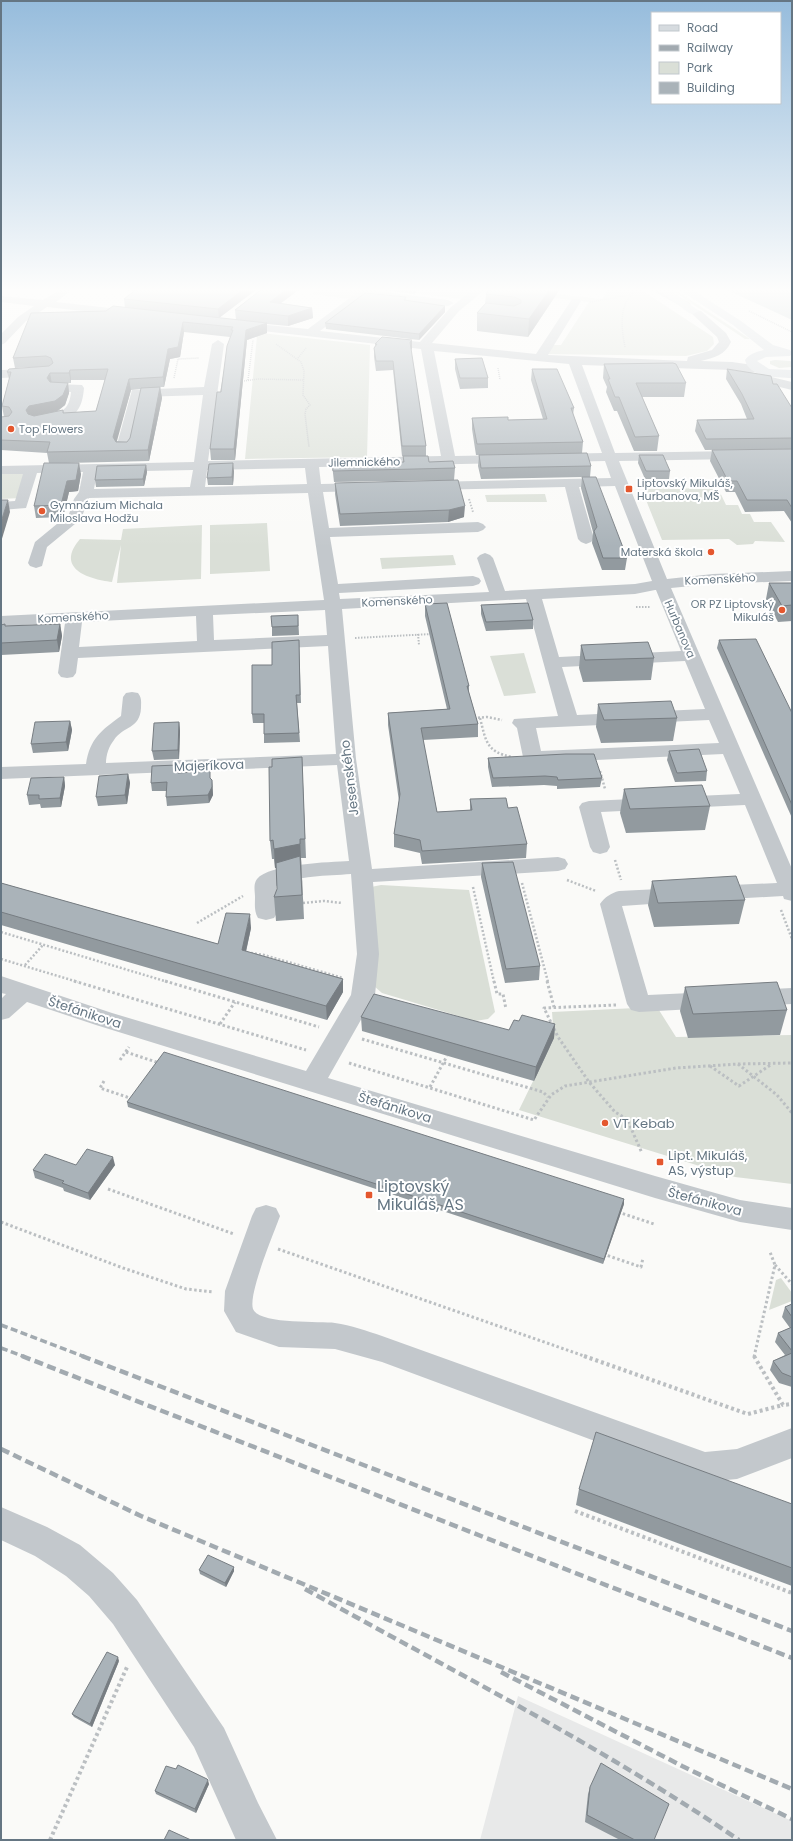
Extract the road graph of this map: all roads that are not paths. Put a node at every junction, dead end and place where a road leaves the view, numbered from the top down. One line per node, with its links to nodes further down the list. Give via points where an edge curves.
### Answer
1 (213, 375): 9 (street)
2 (432, 375): 17 (street)
3 (579, 375): 14 (street, Hurbanova)
4 (750, 375): 7 (street)
5 (781, 375): 6 (main road)
6 (792, 379)
7 (792, 386)
8 (56, 388): 10 (street, via 78,388 78,400 73,410 60,417)
9 (210, 391): 11 (street, via 136,392); 18 (street)
10 (36, 421)
11 (123, 448)
12 (792, 454): 14 (street)
13 (310, 455): 17 (street, Jilemnického); 18 (street, Jilemnického); 26 (street, Jesenského)
14 (610, 457): 15 (street); 22 (street, Hurbanova)
15 (548, 458)
16 (518, 459): 17 (street, Jilemnického)
17 (449, 460)
18 (199, 465): 19 (street, Jilemnického); 27 (street)
19 (91, 467): 20 (street, Jilemnického); 28 (street)
20 (31, 469): 21 (street, Jilemnického); 29 (street, via 21,505)
21 (1, 470)
22 (621, 482): 23 (street); 36 (street, Hurbanova)
23 (571, 483): 24 (street); 32 (street)
24 (417, 486)
25 (378, 487): 26 (street)
26 (315, 488): 27 (street); 31 (street, Jesenského)
27 (197, 491): 28 (street)
28 (85, 494): 34 (street, via 76,516 40,545)
29 (1, 506)
30 (474, 527): 31 (street)
31 (323, 533): 38 (street, Jesenského)
32 (586, 539)
33 (485, 558): 37 (street)
34 (36, 563)
35 (792, 576): 36 (street, Komenského, via 698,580)
36 (658, 578): 37 (street, Komenského, via 635,589); 45 (street, Hurbanova)
37 (511, 586): 38 (street, Komenského); 46 (street)
38 (332, 596): 39 (street, Komenského); 42 (street, Jesenského)
39 (204, 610): 40 (street, Komenského); 43 (street)
40 (74, 618): 41 (street, Komenského); 44 (street)
41 (1, 621)
42 (336, 639): 43 (street); 52 (street, Jesenského)
43 (206, 646): 44 (street)
44 (69, 653): 47 (street)
45 (692, 656): 46 (street); 49 (street, Hurbanova)
46 (554, 662): 50 (street)
47 (66, 673)
48 (132, 697): 53 (street, via 131,716 106,736 97,755)
49 (715, 714): 50 (street); 51 (street, Hurbanova)
50 (569, 721): 51 (street, via 523,725 533,757)
51 (729, 748): 55 (street, Hurbanova)
52 (346, 759): 53 (street, Majeríkova); 58 (street, Jesenského)
53 (95, 770): 54 (street, Majeríkova)
54 (1, 774)
55 (751, 799): 56 (street, via 589,807); 59 (street, Hurbanova)
56 (600, 847)
57 (558, 864): 58 (street, via 460,870)
58 (361, 871): 60 (street, via 293,873 273,878 265,883); 64 (street, Jesenského, via 368,954 366,984 363,995)
59 (791, 892): 62 (street, via 619,898 611,904 639,1004)
60 (266, 913)
61 (12, 988): 63 (street); 64 (street, Štefánikova, via 104,1019)
62 (792, 996)
63 (1, 1012)
64 (313, 1082): 65 (street, Štefánikova, via 655,1187 740,1211)
65 (792, 1219)
66 (261, 1229): 67 (street, via 239,1295 238,1311 246,1323 279,1334 336,1336 382,1349 705,1467 737,1464)
67 (792, 1443)
68 (1, 1523): 69 (street, via 35,1538 66,1556 110,1594 141,1635 211,1741)
69 (258, 1840)

